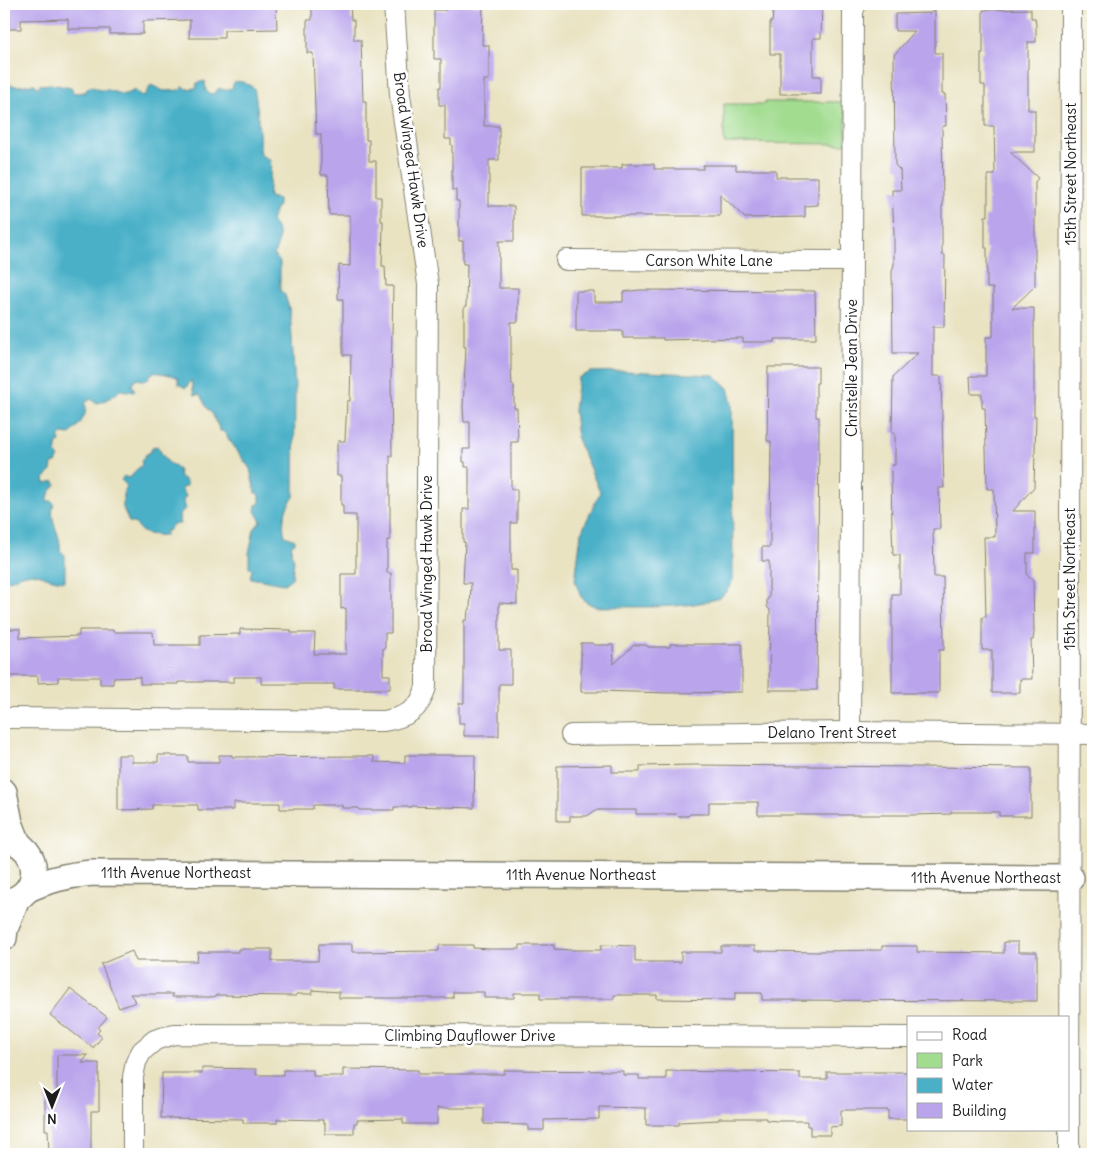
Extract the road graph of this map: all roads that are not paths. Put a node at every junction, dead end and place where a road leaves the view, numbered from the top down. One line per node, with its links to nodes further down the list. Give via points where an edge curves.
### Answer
1 (394, 4): 6 (street, Broad Winged Hawk Drive, via 400,95 428,284 426,687 423,699 400,718 384,721)
2 (856, 4): 5 (street, Christelle Jean Drive, via 853,11)
3 (1071, 4): 9 (street, 15th Street Northeast)
4 (566, 260): 5 (street, Carson White Lane)
5 (852, 261): 7 (street, Christelle Jean Drive)
6 (4, 718)
7 (850, 732): 8 (street, Delano Trent Street); 9 (street, Delano Trent Street)
8 (571, 734)
9 (1070, 734): 10 (street, Delano Trent Street); 14 (street, 15th Street Northeast)
10 (1093, 734)
11 (4, 792): 12 (street)
12 (16, 844): 13 (street, 11th Avenue Northeast, via 51,862); 15 (street, via 32,859 34,869 33,880)
13 (92, 873): 14 (street, 11th Avenue Northeast); 15 (street, 11th Avenue Northeast, via 43,882)
14 (1070, 878): 17 (street, 15th Street Northeast)
15 (16, 897): 16 (street)
16 (4, 938)
17 (1069, 1016)
18 (907, 1037): 20 (street, Climbing Dayflower Drive, via 174,1034 155,1040 142,1051 136,1062 133,1076)
19 (1069, 1130): 21 (street, 15th Street Northeast)
20 (133, 1154)
21 (1069, 1154)

